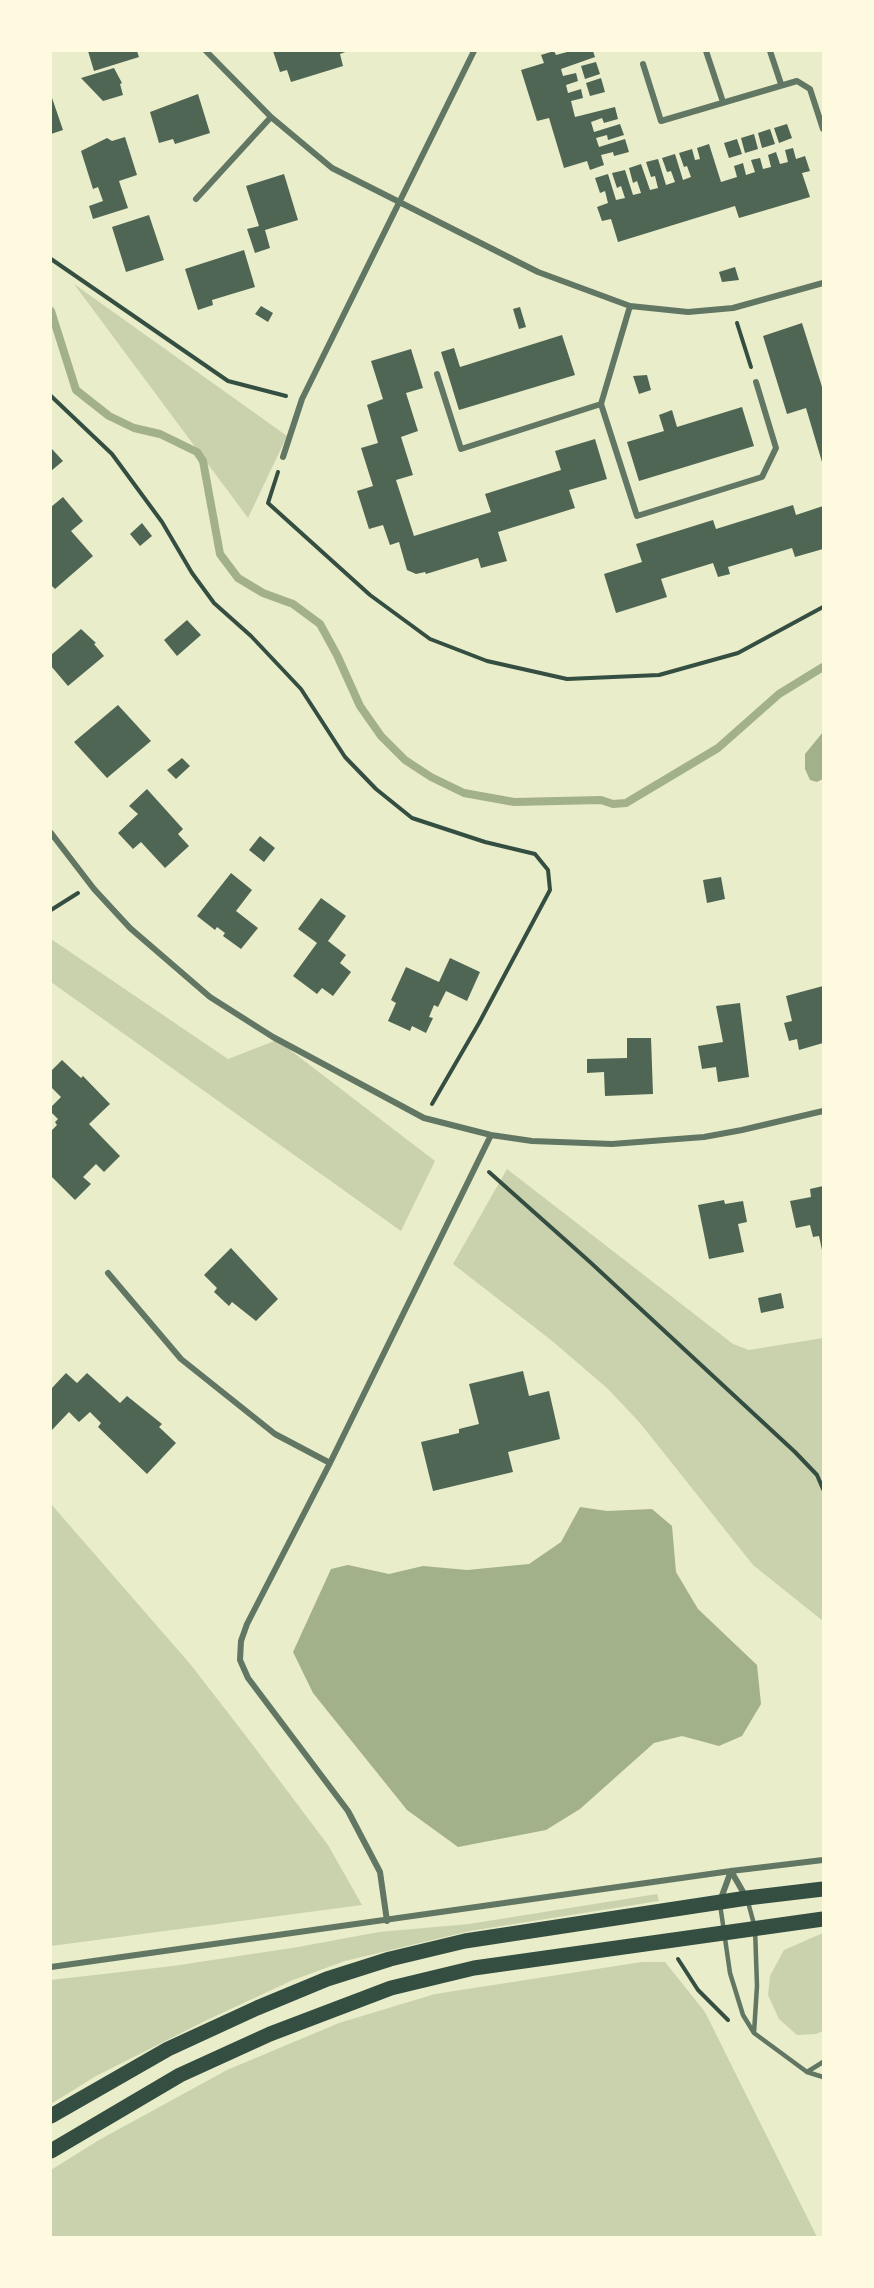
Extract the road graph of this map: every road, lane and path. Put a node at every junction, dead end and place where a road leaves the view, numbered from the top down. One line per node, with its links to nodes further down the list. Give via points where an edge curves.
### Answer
1 (206, 51): 8 (street)
2 (474, 51): 11 (street)
3 (706, 51): 7 (street)
4 (770, 51): 6 (street)
5 (643, 64): 7 (street, via 661,121)
6 (781, 84): 7 (street); 9 (street, via 797,81 810,89)
7 (723, 102)
8 (271, 117): 10 (street); 11 (street, via 332,168)
9 (823, 129)
10 (196, 199)
11 (399, 204): 14 (street, via 538,272); 19 (street)
12 (51, 259): 19 (path, via 228,381)
13 (823, 283): 15 (street)
14 (630, 306): 15 (street, via 688,312); 20 (street)
15 (733, 308): 17 (path)
16 (437, 374): 20 (street, via 461,449)
17 (756, 382): 20 (street, via 776,448 762,477 637,516)
18 (51, 396): 27 (path, via 112,454 214,603 301,689 345,757 376,789 412,818 535,854 548,870 550,890)
19 (302, 399): 21 (street)
20 (601, 404)
21 (283, 457): 22 (path, via 268,503 370,595 430,639 487,661 567,679 660,675 738,652)
22 (823, 607)
23 (51, 833): 24 (street)
24 (90, 885): 25 (path); 27 (street, via 138,935 210,998 273,1037)
25 (51, 910)
26 (823, 1111): 28 (street, via 742,1130 631,1142 570,1144)
27 (424, 1118): 28 (street)
28 (490, 1135): 29 (street)
29 (476, 1162): 31 (street); 32 (path, via 786,1444 817,1475)
30 (108, 1273): 31 (street, via 181,1359 275,1434)
31 (330, 1463): 39 (street, via 247,1624 240,1660 259,1694 348,1811 380,1872)
32 (823, 1489)
33 (823, 1860): 34 (street)
34 (731, 1871): 36 (street); 37 (street); 39 (street)
35 (823, 1889): 36 (main road)
36 (747, 1898): 37 (main road); 40 (lane)
37 (720, 1902): 41 (lane); 48 (main road, via 465,1941 327,1979 168,2049)
38 (823, 1919): 40 (main road)
39 (387, 1921): 43 (street)
40 (755, 1929): 41 (main road); 44 (lane, via 758,1986)
41 (724, 1932): 42 (main road); 44 (lane, via 742,2015)
42 (675, 1939): 44 (path, via 679,1962 698,1990 735,2025); 49 (main road, via 474,1968 391,1988 270,2034 180,2075)
43 (51, 1967)
44 (754, 2033): 46 (lane)
45 (823, 2062): 46 (lane)
46 (807, 2072): 47 (lane)
47 (823, 2077)
48 (51, 2116)
49 (51, 2151)

